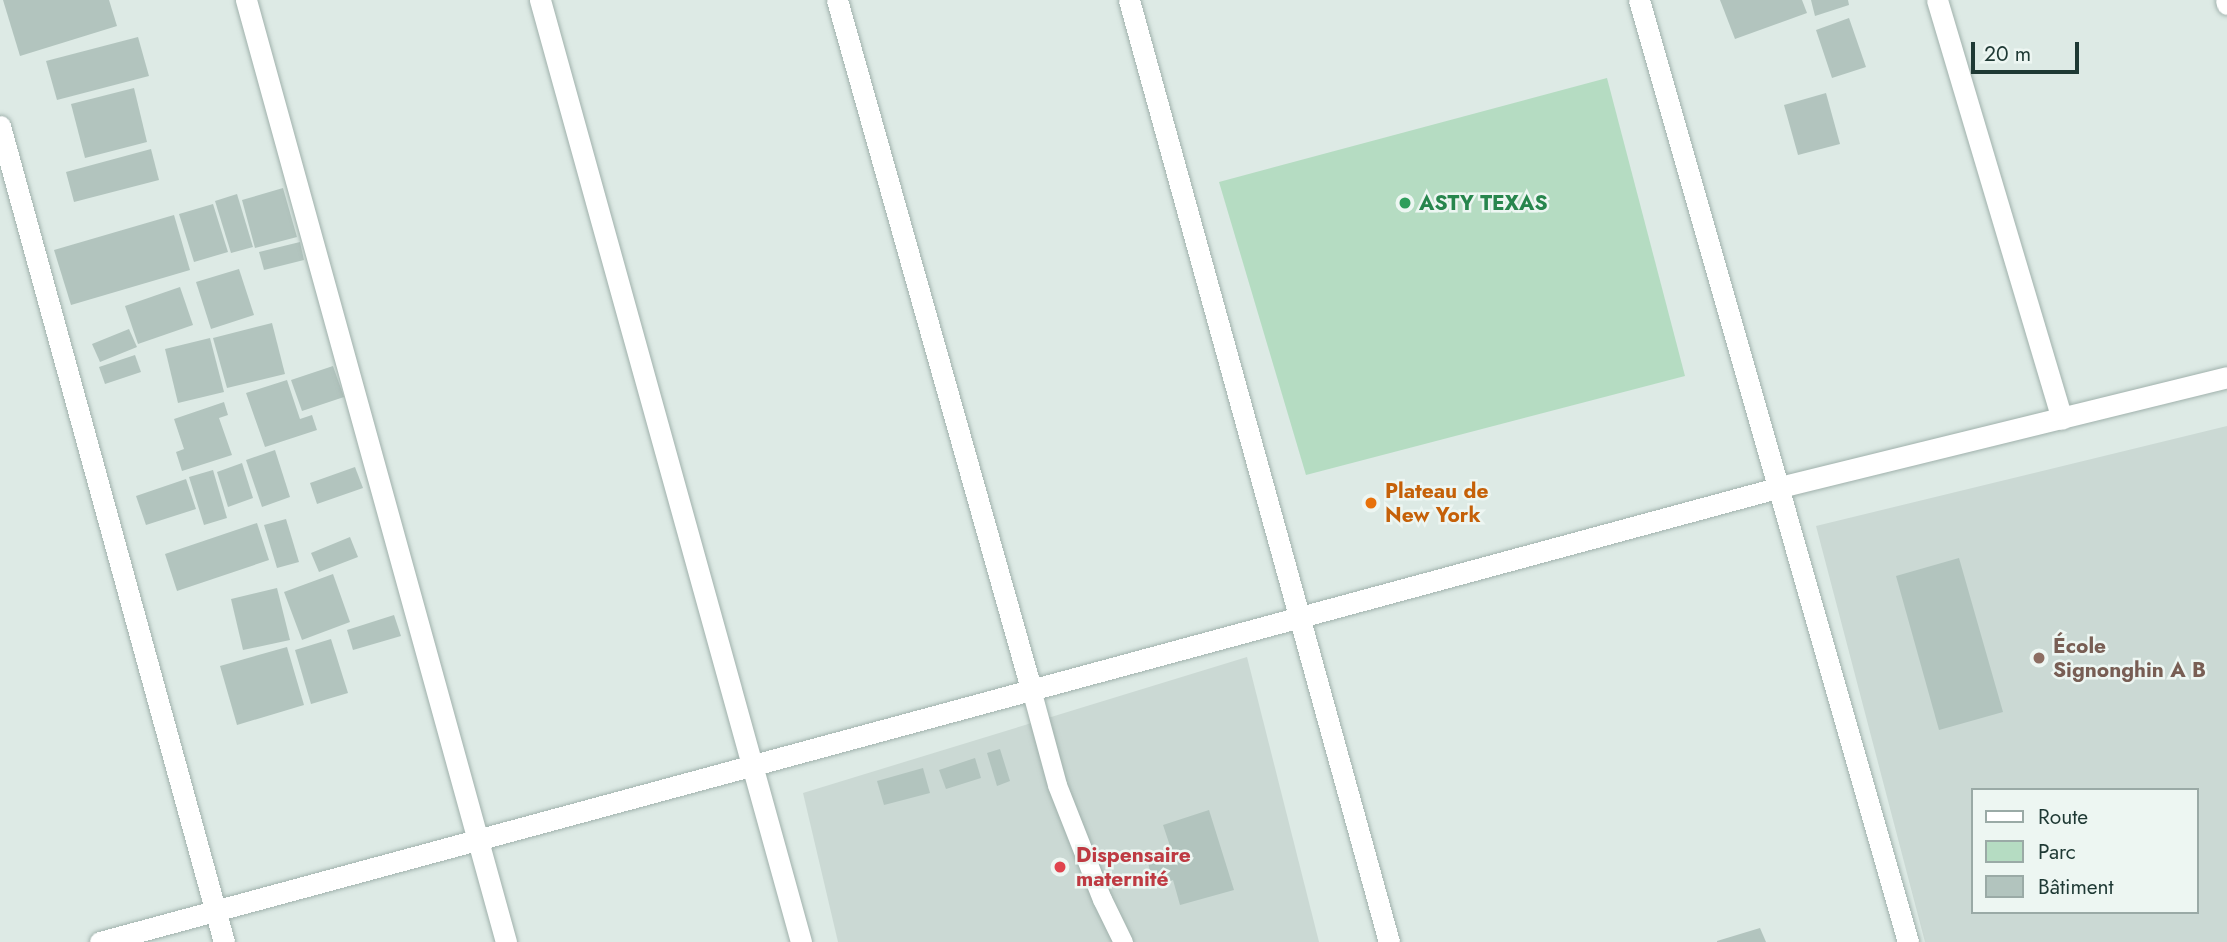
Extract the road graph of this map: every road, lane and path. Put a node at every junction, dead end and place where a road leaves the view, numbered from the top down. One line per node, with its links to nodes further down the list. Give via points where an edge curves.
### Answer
1 (246, 0): 14 (street)
2 (540, 0): 13 (street)
3 (837, 0): 12 (street)
4 (1129, 0): 11 (street)
5 (1639, 0): 10 (street)
6 (1937, 0): 9 (street)
7 (0, 126): 15 (street)
8 (2227, 377): 9 (street)
9 (2062, 419): 10 (street)
10 (1780, 487): 11 (street); 22 (street)
11 (1300, 618): 12 (street); 21 (street)
12 (1031, 689): 13 (street); 20 (lane, via 1057,785)
13 (753, 766): 14 (street); 19 (street)
14 (477, 838): 15 (street); 18 (street)
15 (215, 910): 16 (street); 17 (street)
16 (100, 942)
17 (224, 942)
18 (506, 942)
19 (801, 942)
20 (1123, 942)
21 (1389, 942)
22 (1908, 942)

